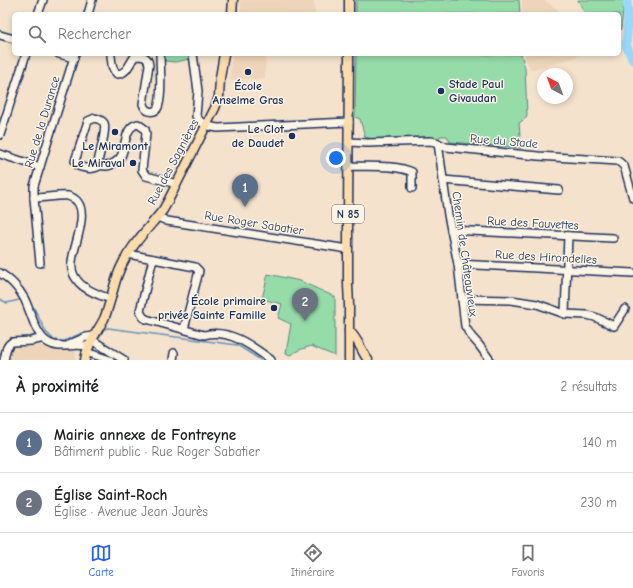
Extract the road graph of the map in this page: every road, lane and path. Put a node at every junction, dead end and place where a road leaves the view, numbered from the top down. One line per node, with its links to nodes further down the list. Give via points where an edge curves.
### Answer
1 (43, 0): 5 (street)
2 (92, 0): 6 (street)
3 (233, 0): 7 (main road)
4 (349, 0): 8 (main road)
5 (39, 12)
6 (89, 12)
7 (232, 12)
8 (349, 12)
9 (0, 35): 10 (street)
10 (12, 38)
11 (25, 56): 22 (street)
12 (74, 56): 28 (street, Rue de la Durance)
13 (111, 56): 15 (street, via 114,71 122,74)
14 (135, 56): 16 (street, via 145,57 150,65 143,104 149,111 155,111 160,102)
15 (135, 56)
16 (160, 56)
17 (193, 56): 21 (street, via 198,91 196,116)
18 (224, 56): 21 (main road, Rue des Sagnières, via 219,97)
19 (349, 56): 20 (main road, N 85)
20 (349, 122): 21 (street, via 218,128); 23 (main road, N 85)
21 (207, 125): 30 (main road, Rue des Sagnières)
22 (0, 135)
23 (349, 142): 24 (street, Rue du Stade); 27 (main road, N 85)
24 (438, 143): 29 (street, Chemin de Châteauvieux); 34 (street, Rue du Stade, via 446,147 618,161 624,166)
25 (0, 154): 28 (street)
26 (101, 165): 26 (street, via 98,163 98,157 105,130 104,124 95,118 88,121 75,161 78,166 89,169); 30 (street, via 110,165 119,159 131,127 138,124 145,129 146,134 143,174)
27 (348, 166): 31 (street, via 405,169 412,172); 39 (main road, N 85)
28 (40, 167): 33 (street, Rue de la Durance, via 34,186)
29 (443, 180): 32 (street); 36 (street, Chemin de Châteauvieux)
30 (177, 184): 35 (main road, Rue des Sagnières)
31 (412, 188)
32 (559, 190)
33 (34, 198): 42 (street, Rue de la Durance); 48 (street, via 66,196 78,203 81,221 72,263 73,273 82,286)
34 (633, 198)
35 (158, 217): 39 (street, Rue Roger Sabatier, via 167,221); 40 (main road, Rue des Sagnières)
36 (451, 230): 37 (street, Rue des Fauvettes); 43 (street, Chemin de Châteauvieux)
37 (568, 236): 38 (street, Rue des Fauvettes); 44 (street)
38 (613, 238)
39 (348, 249): 47 (main road, N 85)
40 (128, 254): 41 (street); 48 (main road, Rue des Sagnières, via 119,271)
41 (153, 259): 52 (street, via 141,314 146,319); 52 (street, via 195,267 199,271)
42 (40, 263)
43 (458, 264): 44 (street, Rue des Hirondelles); 49 (street, Chemin de Châteauvieux)
44 (567, 269): 46 (street, Rue des Hirondelles); 51 (street)
45 (0, 273): 54 (street, via 10,280 22,295)
46 (633, 273)
47 (348, 285): 53 (main road, N 85); 61 (main road, N 85)
48 (111, 299): 56 (main road, Rue des Sagnières)
49 (462, 299): 51 (street, via 511,300 537,304); 64 (street, Chemin de Châteauvieux, via 465,326)
50 (624, 309): 51 (street, via 614,326 587,315)
51 (565, 314)
52 (184, 329): 60 (street, via 204,335 211,333 232,336 249,344)
53 (349, 331): 62 (main road, N 85); 63 (main road)
54 (42, 338): 55 (street, via 51,345); 57 (street, via 10,343)
55 (67, 346): 56 (street, via 78,344); 56 (street, via 86,337)
56 (89, 347): 58 (street); 59 (street)
57 (4, 360)
58 (110, 360)
59 (124, 360)
60 (271, 360)
61 (346, 360)
62 (349, 360)
63 (368, 360)
64 (490, 360)

